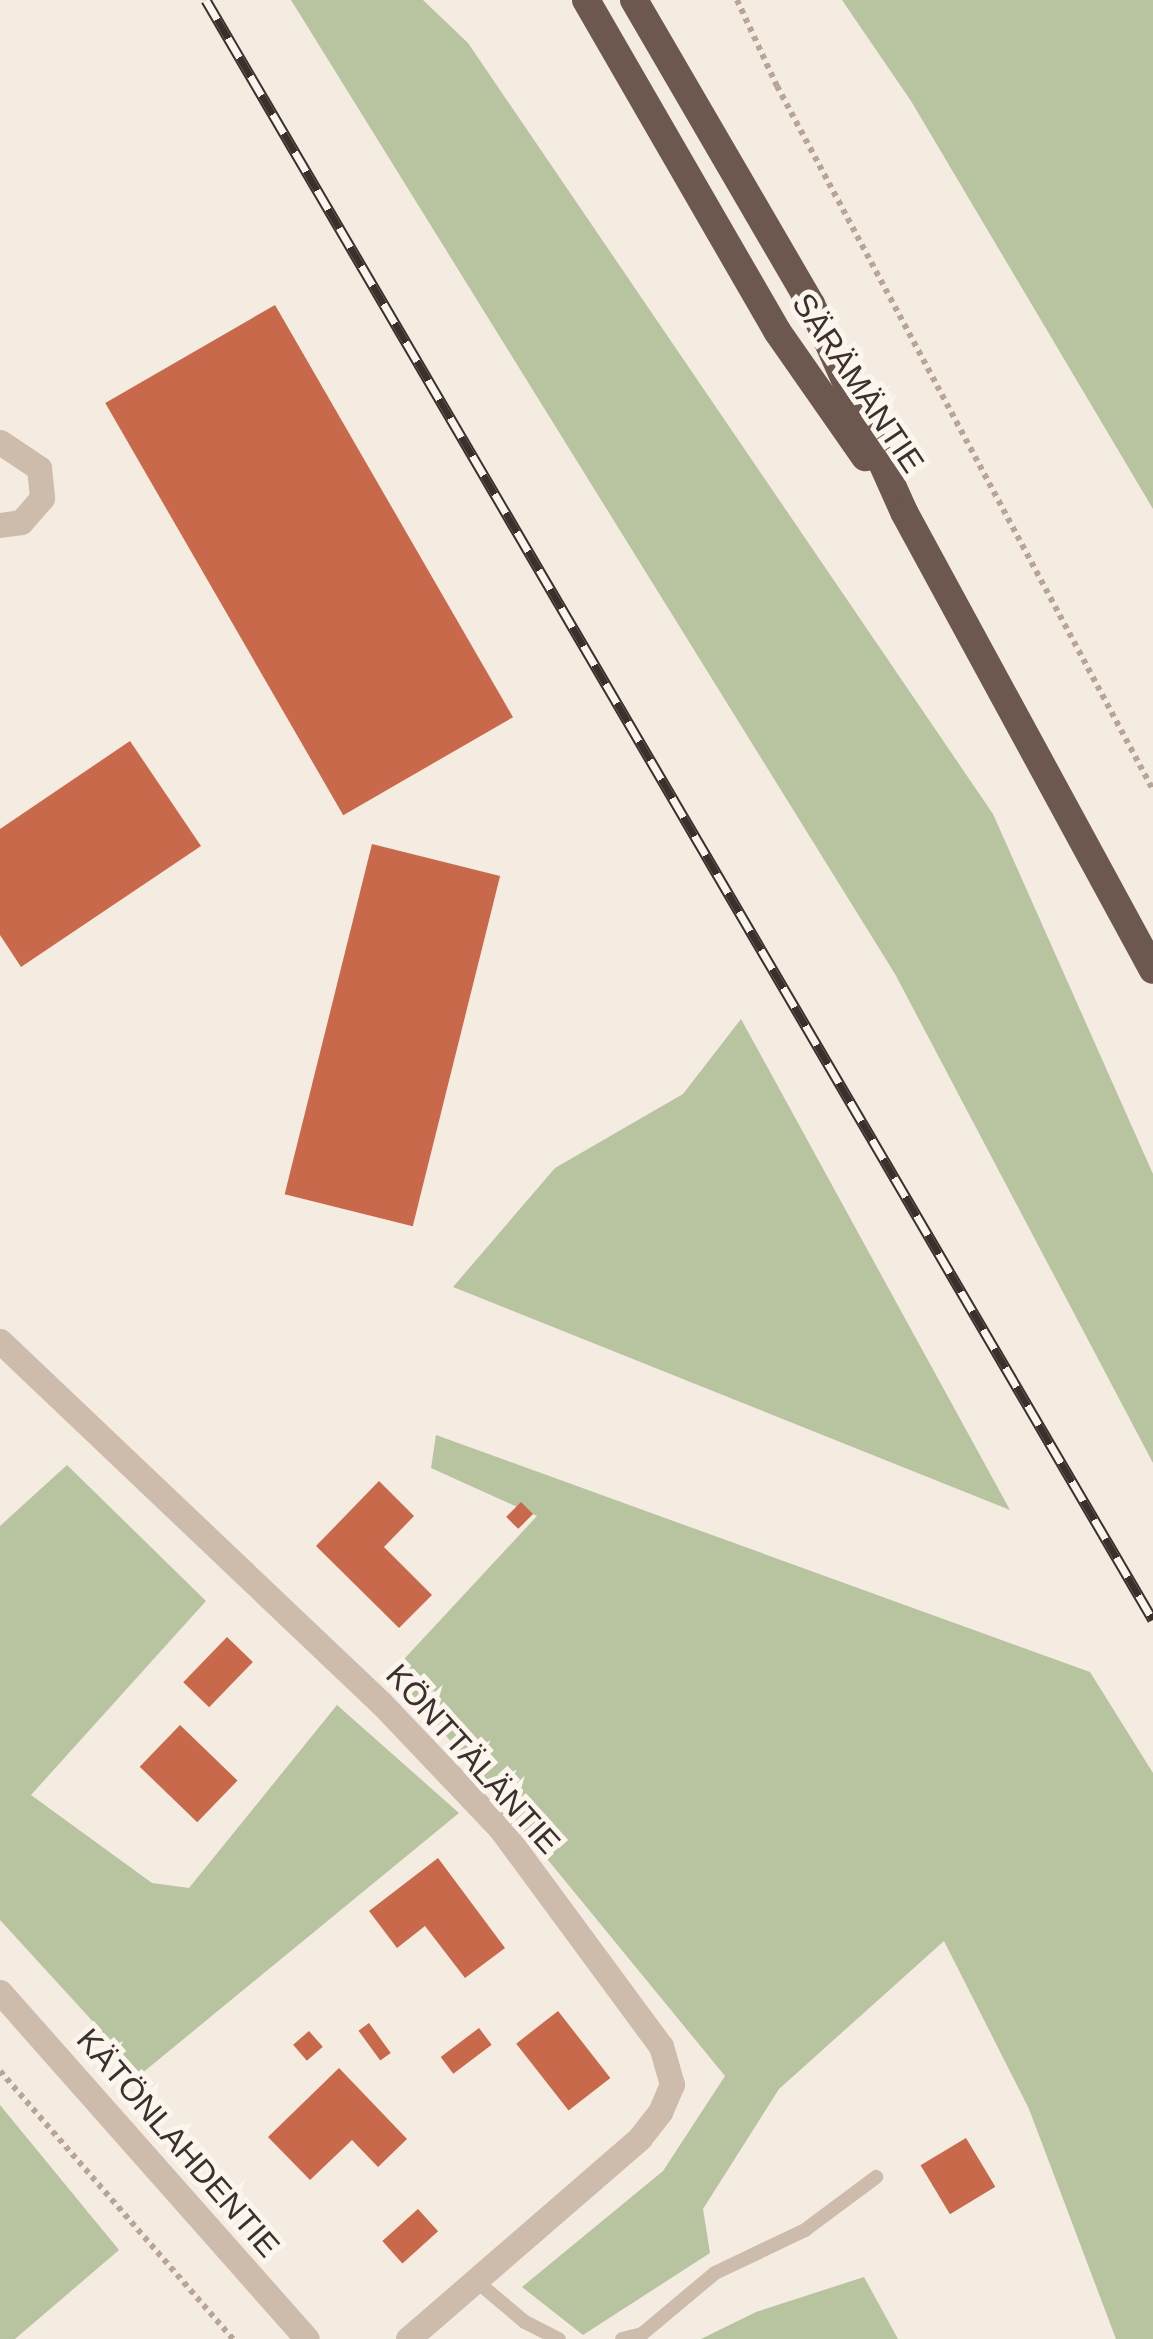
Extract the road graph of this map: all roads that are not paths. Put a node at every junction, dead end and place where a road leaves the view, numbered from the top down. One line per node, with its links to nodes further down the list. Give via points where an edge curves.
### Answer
1 (586, 0): 4 (highway, SÄRÄMÄNTIE, via 777,331)
2 (634, 0): 4 (highway, SÄRÄMÄNTIE, via 811,304)
3 (0, 442): 5 (street, via 39,468 42,498 21,522)
4 (904, 512): 6 (highway)
5 (0, 525)
6 (1153, 970)
7 (0, 1341): 10 (street, KÖNTTÄLÄNTIE, via 381,1703 500,1828 661,2046 672,2084 640,2138)
8 (0, 1992): 11 (street, KÄTÖNLAHDENTIE)
9 (876, 2177): 14 (lane, via 804,2230 716,2273 642,2334)
10 (476, 2281): 12 (street, KÖNTTÄLÄNTIE); 13 (lane, via 525,2322)
11 (307, 2339)
12 (408, 2339)
13 (559, 2339)
14 (622, 2339)

